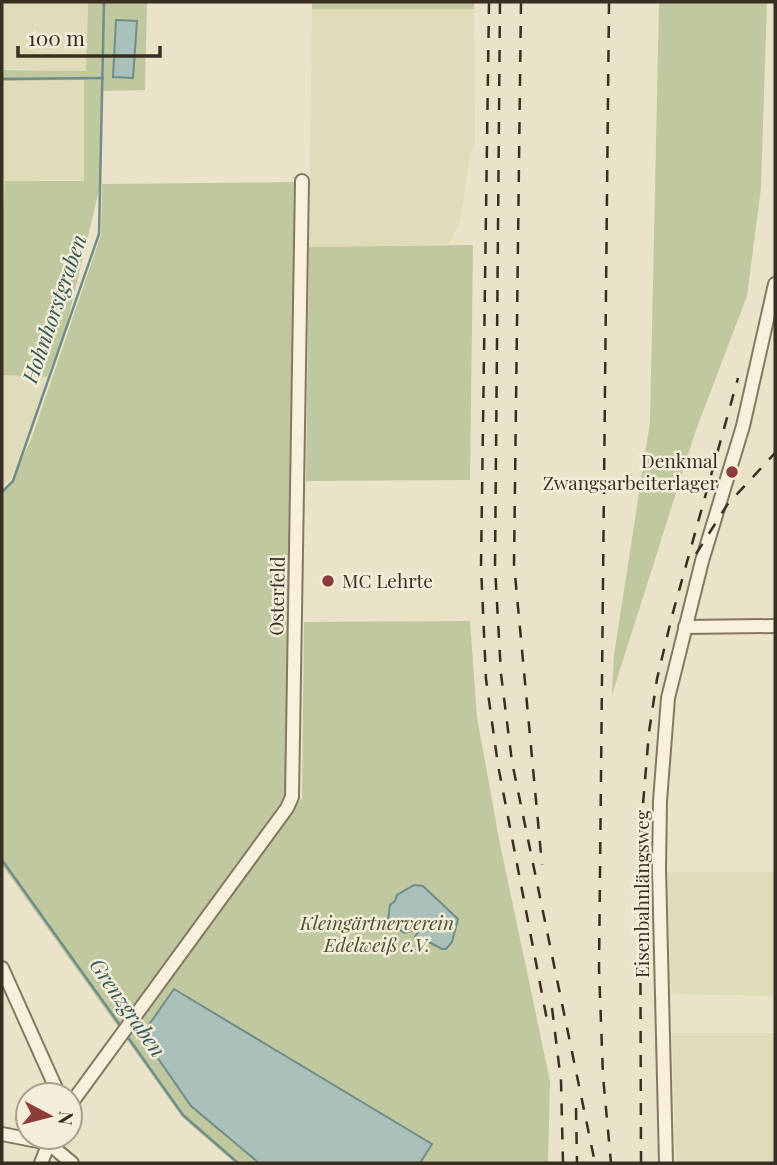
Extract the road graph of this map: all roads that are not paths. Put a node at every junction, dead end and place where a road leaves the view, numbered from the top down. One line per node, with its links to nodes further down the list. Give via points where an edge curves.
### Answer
1 (302, 181): 7 (street, Osterfeld, via 292,797)
2 (775, 284): 4 (street, Eisenbahnlängsweg, via 743,426)
3 (775, 626): 4 (street)
4 (685, 627): 8 (street, Eisenbahnlängsweg, via 668,698 660,801)
5 (2, 968): 6 (street)
6 (53, 1081)
7 (84, 1086)
8 (666, 1163)

